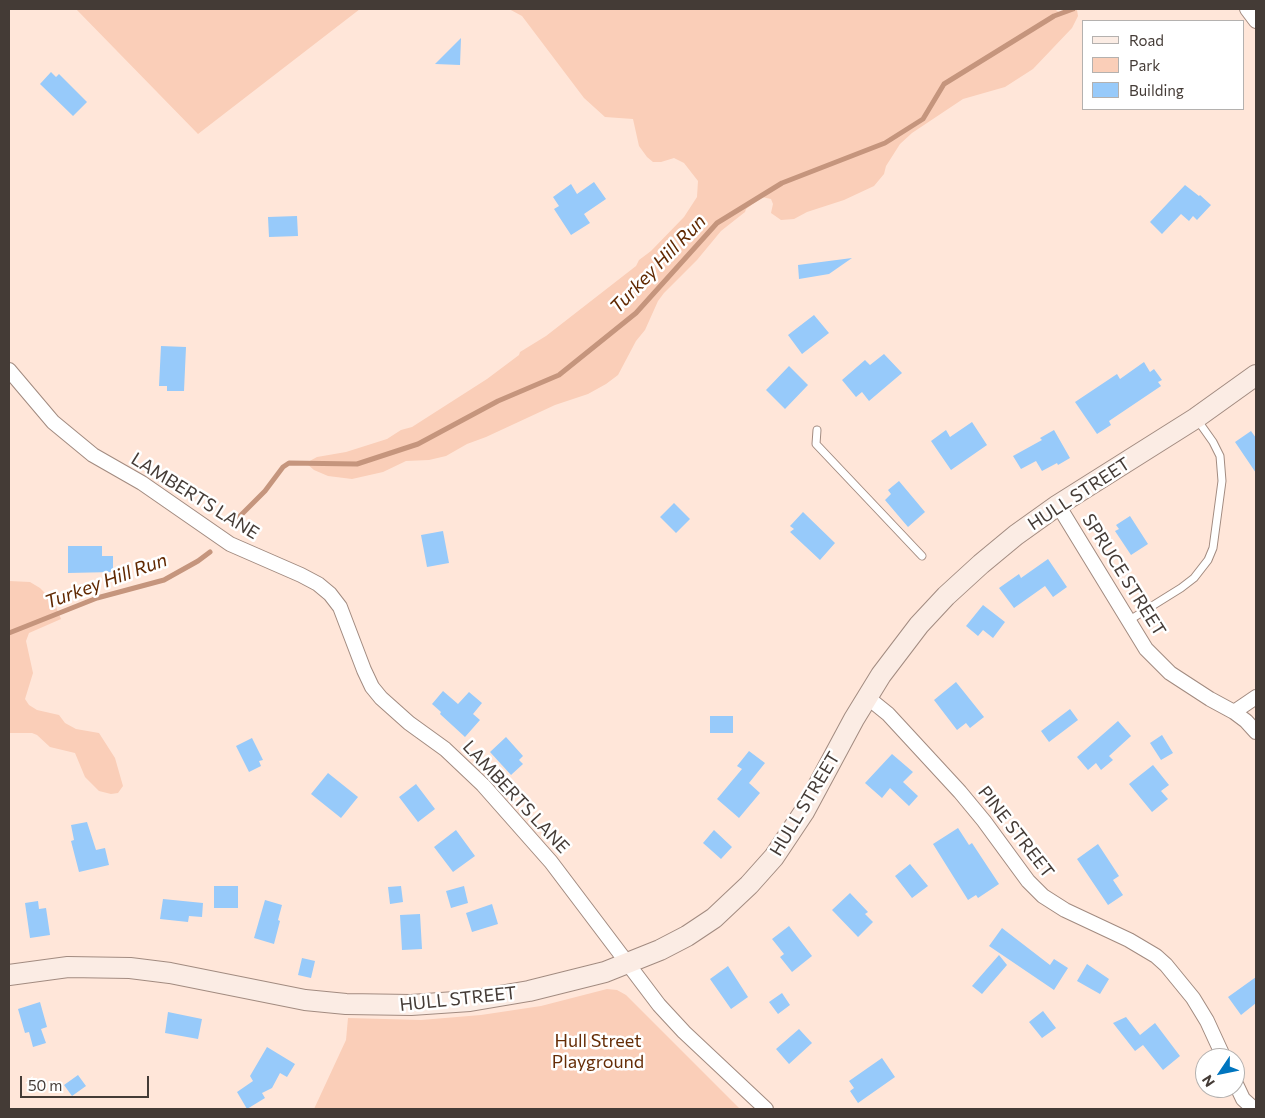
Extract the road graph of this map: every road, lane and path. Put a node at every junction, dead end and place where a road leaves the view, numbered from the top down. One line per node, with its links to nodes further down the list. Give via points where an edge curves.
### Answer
1 (1247, 9): 2 (street)
2 (1256, 21)
3 (9, 370): 14 (street, LAMBERTS LANE, via 58,426 94,455 142,482 230,544 301,575 330,594 340,607 364,670 377,693 483,785 551,862)
4 (1256, 375): 5 (main road, HULL STREET)
5 (1196, 418): 7 (main road, HULL STREET); 9 (lane, via 1217,449 1221,466 1213,548 1194,578)
6 (818, 430): 8 (lane, via 816,444)
7 (1058, 505): 9 (street, SPRUCE STREET); 10 (main road, HULL STREET, via 999,548 946,596 896,654)
8 (922, 556)
9 (1128, 621): 12 (street, SPRUCE STREET, via 1146,649 1170,673)
10 (867, 697): 14 (main road, HULL STREET, via 796,826 756,878 701,927 667,947); 16 (street, PINE STREET, via 888,714 960,792 1043,896 1137,945 1166,965 1193,998)
11 (1256, 697): 12 (street)
12 (1234, 712): 13 (street, SPRUCE STREET)
13 (1256, 732)
14 (628, 963): 15 (main road, HULL STREET, via 582,978 498,996 392,1006 305,1000 130,968 68,967); 18 (street, LAMBERTS LANE, via 648,992 678,1025)
15 (9, 975)
16 (1219, 1048)
17 (1243, 1098): 19 (street)
18 (766, 1109)
19 (1254, 1109)

